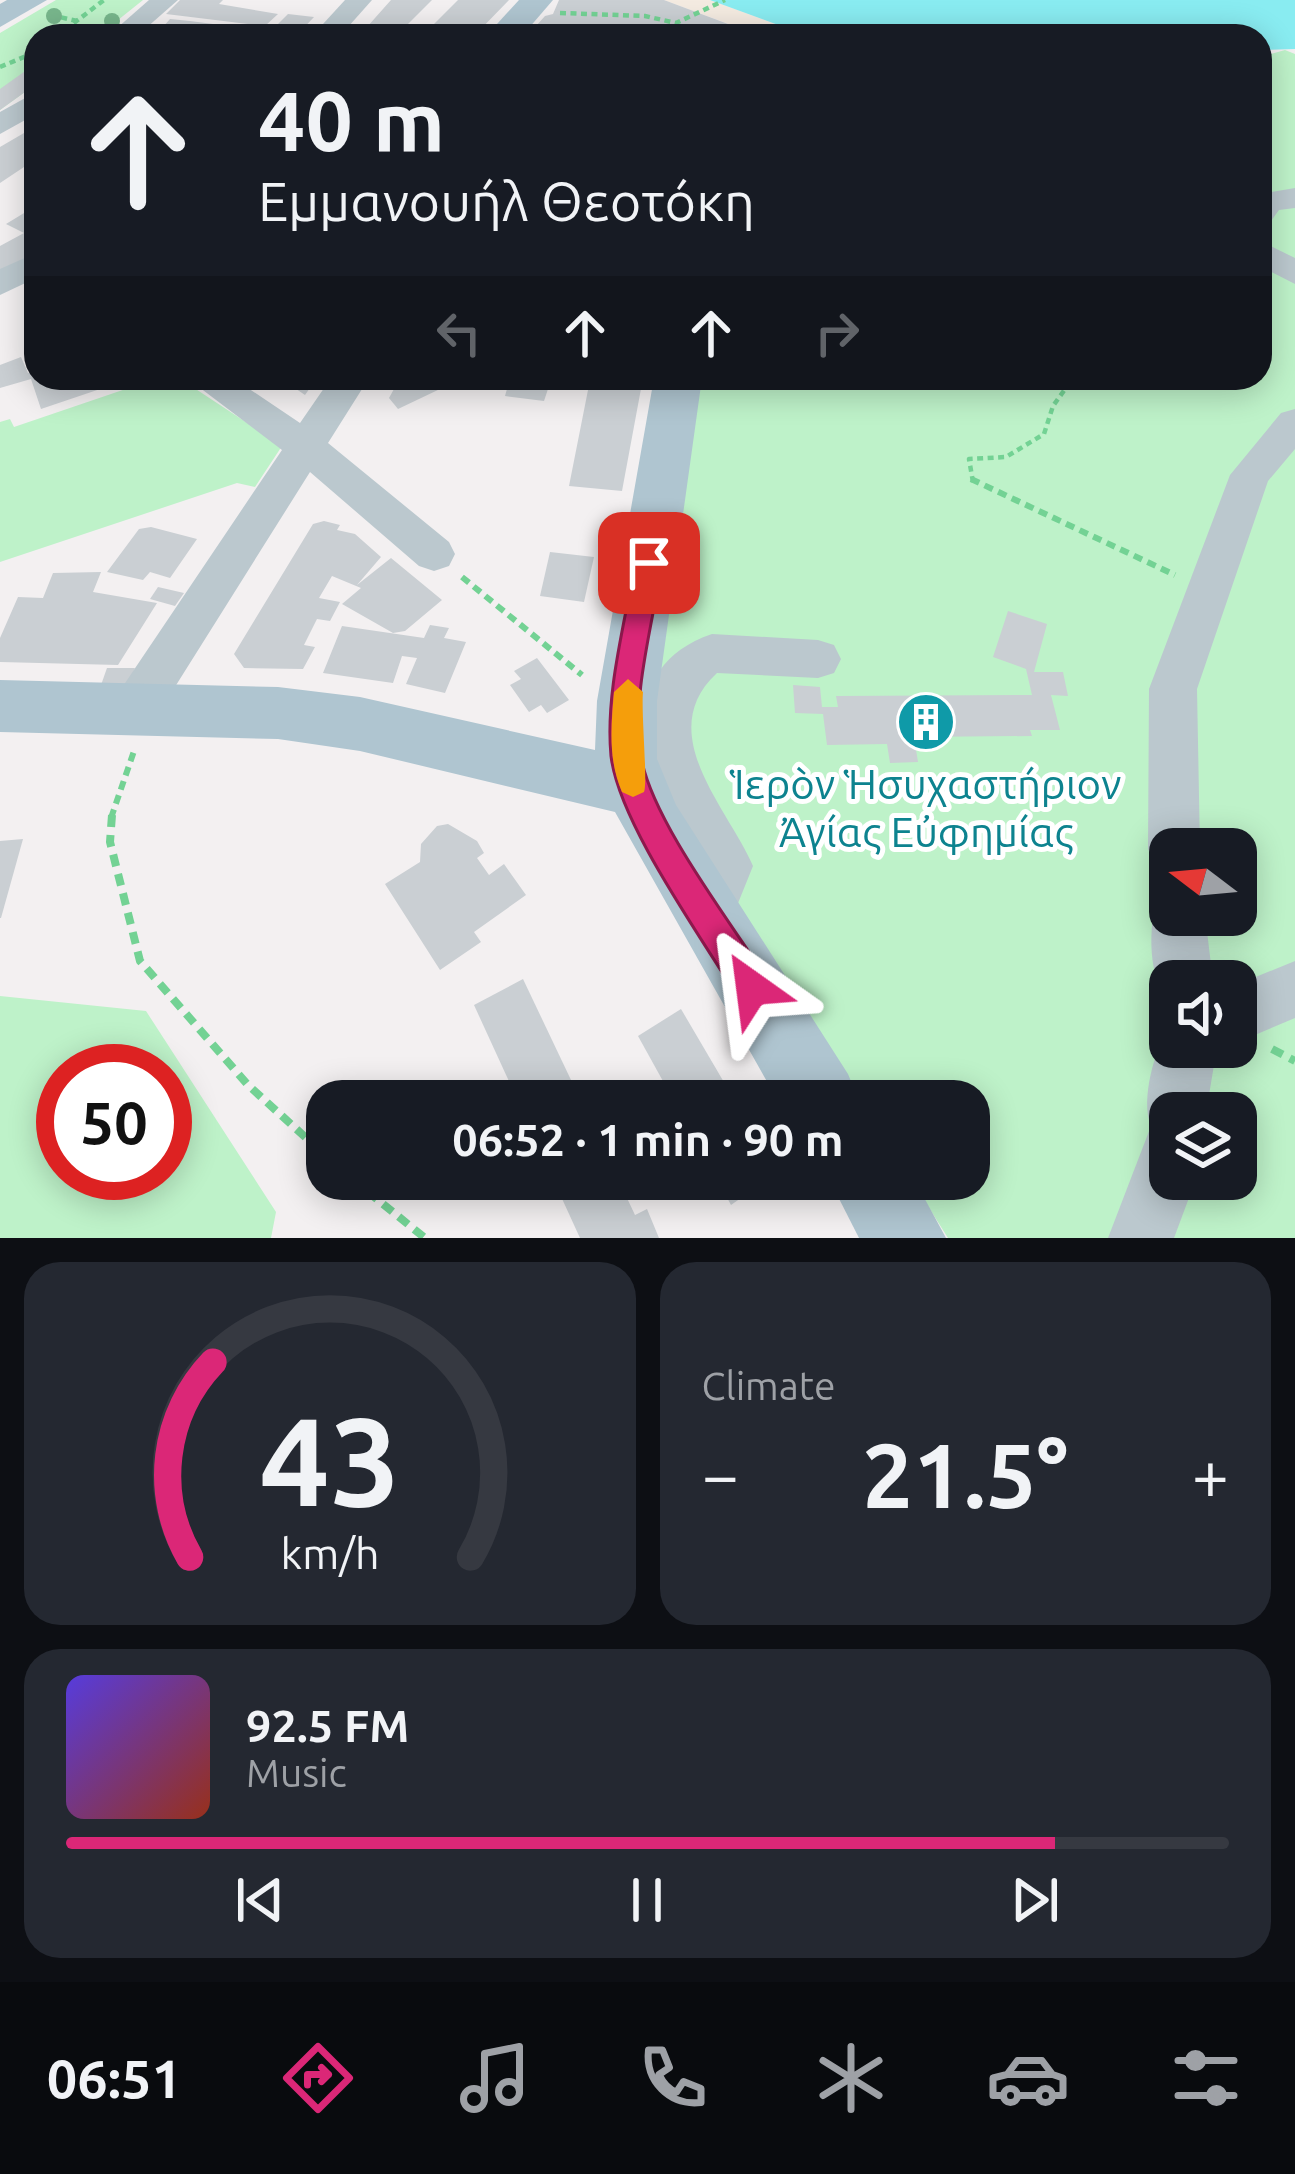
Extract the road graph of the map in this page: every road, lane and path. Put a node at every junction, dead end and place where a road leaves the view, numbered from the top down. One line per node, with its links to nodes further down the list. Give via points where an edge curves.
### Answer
1 (31, 0): 7 (main road)
2 (104, 0): 8 (path)
3 (165, 0): 9 (street)
4 (359, 0): 10 (street)
5 (725, 0): 6 (path, via 676,23 637,12 581,19)
6 (546, 6): 11 (main road)
7 (0, 17)
8 (73, 24)
9 (136, 24)
10 (336, 24)
11 (520, 24)
12 (223, 390): 17 (street)
13 (342, 390): 17 (street)
14 (676, 390): 24 (main road, via 625,715)
15 (1064, 390): 19 (path, via 1044,434 1006,457 970,459 971,481)
16 (1295, 423): 19 (street, via 1250,475)
17 (305, 446): 18 (street); 23 (street)
18 (434, 554): 21 (path)
19 (1205, 589): 25 (street, via 1173,689)
20 (818, 658): 26 (street, via 712,653 675,696 675,777 727,866)
21 (595, 685)
22 (0, 706): 23 (main road)
23 (144, 710): 24 (main road, via 360,724); 30 (path, via 112,809 114,862 140,961 248,1085)
24 (634, 788): 26 (main road)
25 (1174, 828)
26 (707, 914): 29 (main road)
27 (1295, 989): 28 (street)
28 (1257, 1005)
29 (807, 1080)
30 (306, 1138)
31 (378, 1200): 34 (path)
32 (881, 1200): 35 (main road)
33 (1159, 1200): 36 (street)
34 (424, 1238)
35 (905, 1238)
36 (1140, 1238)

